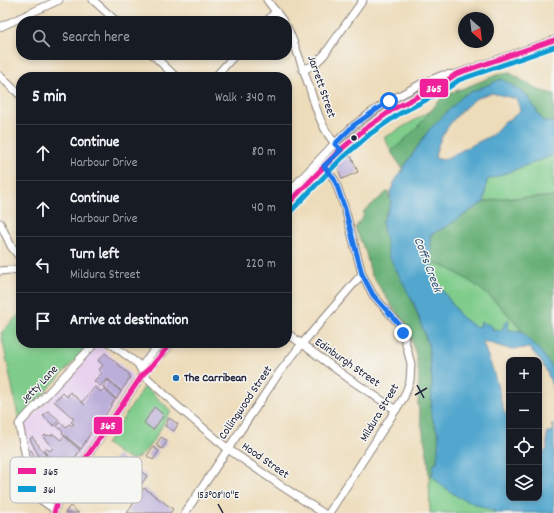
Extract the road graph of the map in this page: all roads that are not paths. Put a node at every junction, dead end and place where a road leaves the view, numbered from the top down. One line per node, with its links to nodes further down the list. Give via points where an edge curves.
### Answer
1 (59, 0): 5 (street)
2 (93, 0): 8 (street)
3 (267, 0): 6 (street)
4 (363, 0): 17 (street, via 324,55 314,65)
5 (50, 2): 7 (street)
6 (276, 11): 9 (street); 10 (street)
7 (22, 16)
8 (111, 16)
9 (272, 16)
10 (280, 16)
11 (16, 19): 12 (street)
12 (0, 27)
13 (292, 40): 17 (street, Jarrett Street)
14 (554, 40): 20 (street)
15 (158, 60): 18 (street)
16 (230, 60): 19 (street)
17 (303, 70): 23 (street, Jarrett Street, via 322,123 330,140)
18 (171, 72)
19 (220, 72)
20 (456, 74): 23 (street, via 443,75 423,83 389,101 354,125); 24 (street, via 446,83 396,107)
21 (0, 76): 22 (street)
22 (16, 91)
23 (335, 144): 24 (street, Jarrett Street); 27 (street)
24 (341, 150): 25 (street)
25 (324, 166): 27 (street); 34 (street, Mildura Street, via 334,179 339,192)
26 (292, 186): 27 (street)
27 (296, 190): 28 (street); 29 (street)
28 (292, 192)
29 (292, 197)
30 (0, 223): 31 (street)
31 (16, 252)
32 (16, 269): 33 (street)
33 (0, 271)
34 (362, 274): 36 (street, Collingwood Street); 42 (street, Mildura Street, via 373,295 398,323 411,364 410,382)
35 (292, 337): 36 (street, Edinburgh Street)
36 (302, 345): 42 (street, Edinburgh Street); 43 (street, Collingwood Street, via 279,373)
37 (90, 348): 44 (street, Jetty Lane, via 19,424)
38 (117, 348): 41 (street, Hood Street, via 138,364)
39 (156, 348): 41 (street, via 144,363)
40 (167, 348): 41 (street)
41 (143, 374): 43 (street, Hood Street); 45 (street)
42 (396, 410): 50 (street, Mildura Street)
43 (228, 449): 48 (street, Collingwood Street); 49 (street, Hood Street)
44 (26, 457)
45 (87, 457)
46 (44, 503): 47 (street, Jetty Lane)
47 (54, 511)
48 (185, 513)
49 (324, 513)
50 (329, 513)

